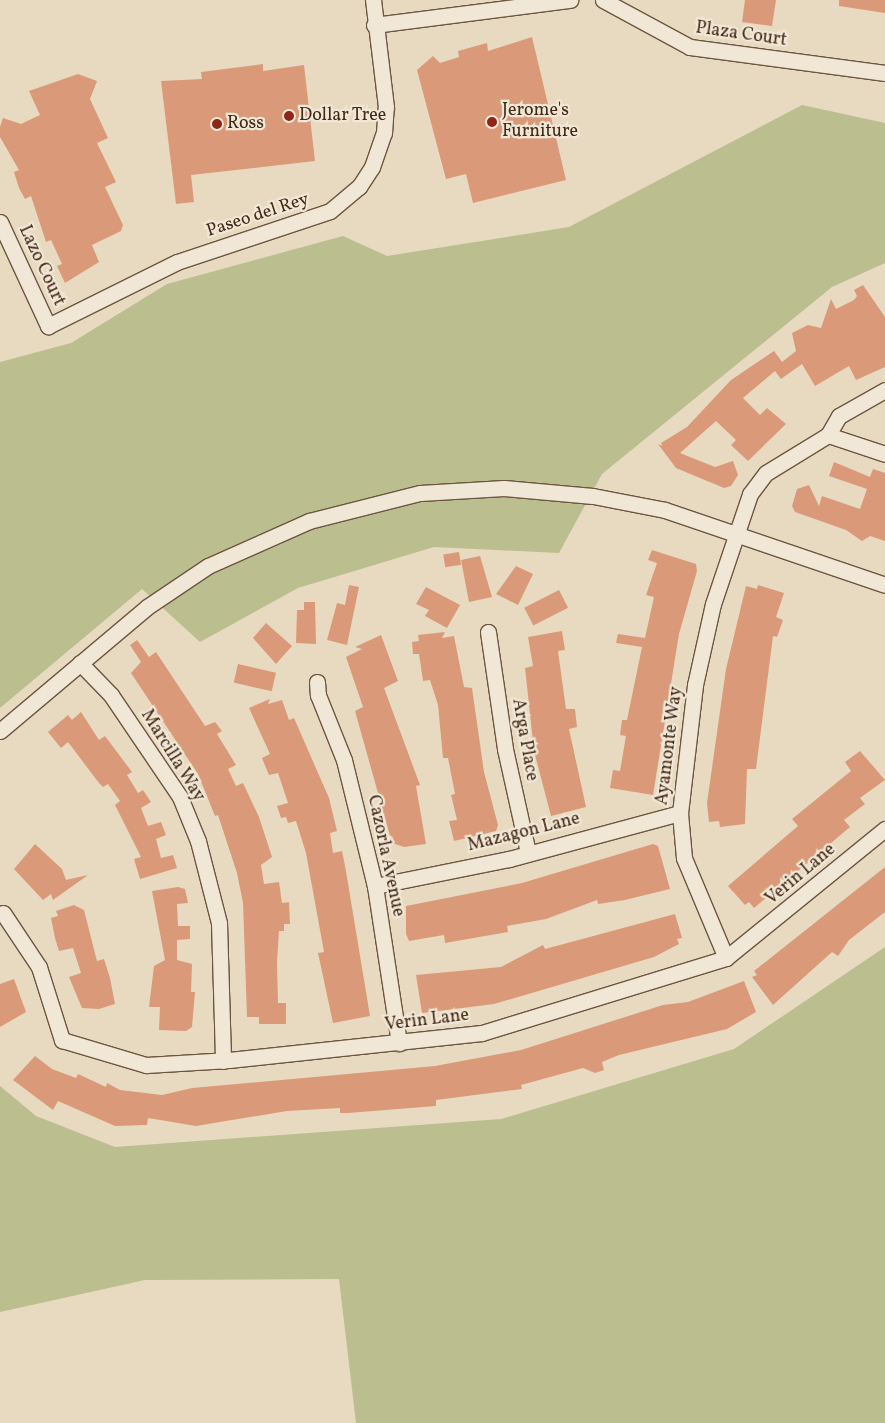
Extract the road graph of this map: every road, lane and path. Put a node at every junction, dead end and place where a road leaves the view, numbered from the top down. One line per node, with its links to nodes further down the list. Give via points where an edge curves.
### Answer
1 (570, 0): 4 (street)
2 (603, 0): 5 (street, Plaza Court, via 690,47)
3 (370, 2): 4 (street, Paseo del Rey)
4 (374, 25): 7 (street, Paseo del Rey, via 386,107 384,133 372,167 358,187 311,220 177,262)
5 (885, 73)
6 (0, 222): 7 (street, Lazo Court)
7 (48, 326)
8 (885, 390): 9 (street, via 839,416)
9 (828, 435): 10 (street); 11 (street, Ayamonte Way, via 766,473 750,494)
10 (885, 454)
11 (735, 535): 12 (street); 14 (street, via 665,510 593,496 504,488 420,493 309,521 208,566 147,607); 17 (street, Ayamonte Way, via 713,604 696,685)
12 (885, 584)
13 (488, 632): 19 (street, Arga Place, via 504,749)
14 (80, 663): 16 (street); 24 (street, Marcilla Way, via 111,695 180,797 198,841 219,923)
15 (317, 682): 20 (street, Cazorla Avenue, via 318,695 344,760)
16 (0, 731)
17 (680, 813): 19 (street, Mazagon Lane); 22 (street, Ayamonte Way, via 684,858)
18 (885, 829): 22 (street, Verin Lane)
19 (528, 853): 20 (street, Mazagon Lane)
20 (375, 886): 23 (street, Cazorla Avenue)
21 (4, 913): 24 (street, Verin Lane, via 39,967 62,1040 146,1065)
22 (726, 958): 23 (street, Verin Lane, via 482,1033)
23 (399, 1043): 24 (street, Verin Lane)
24 (223, 1061)

